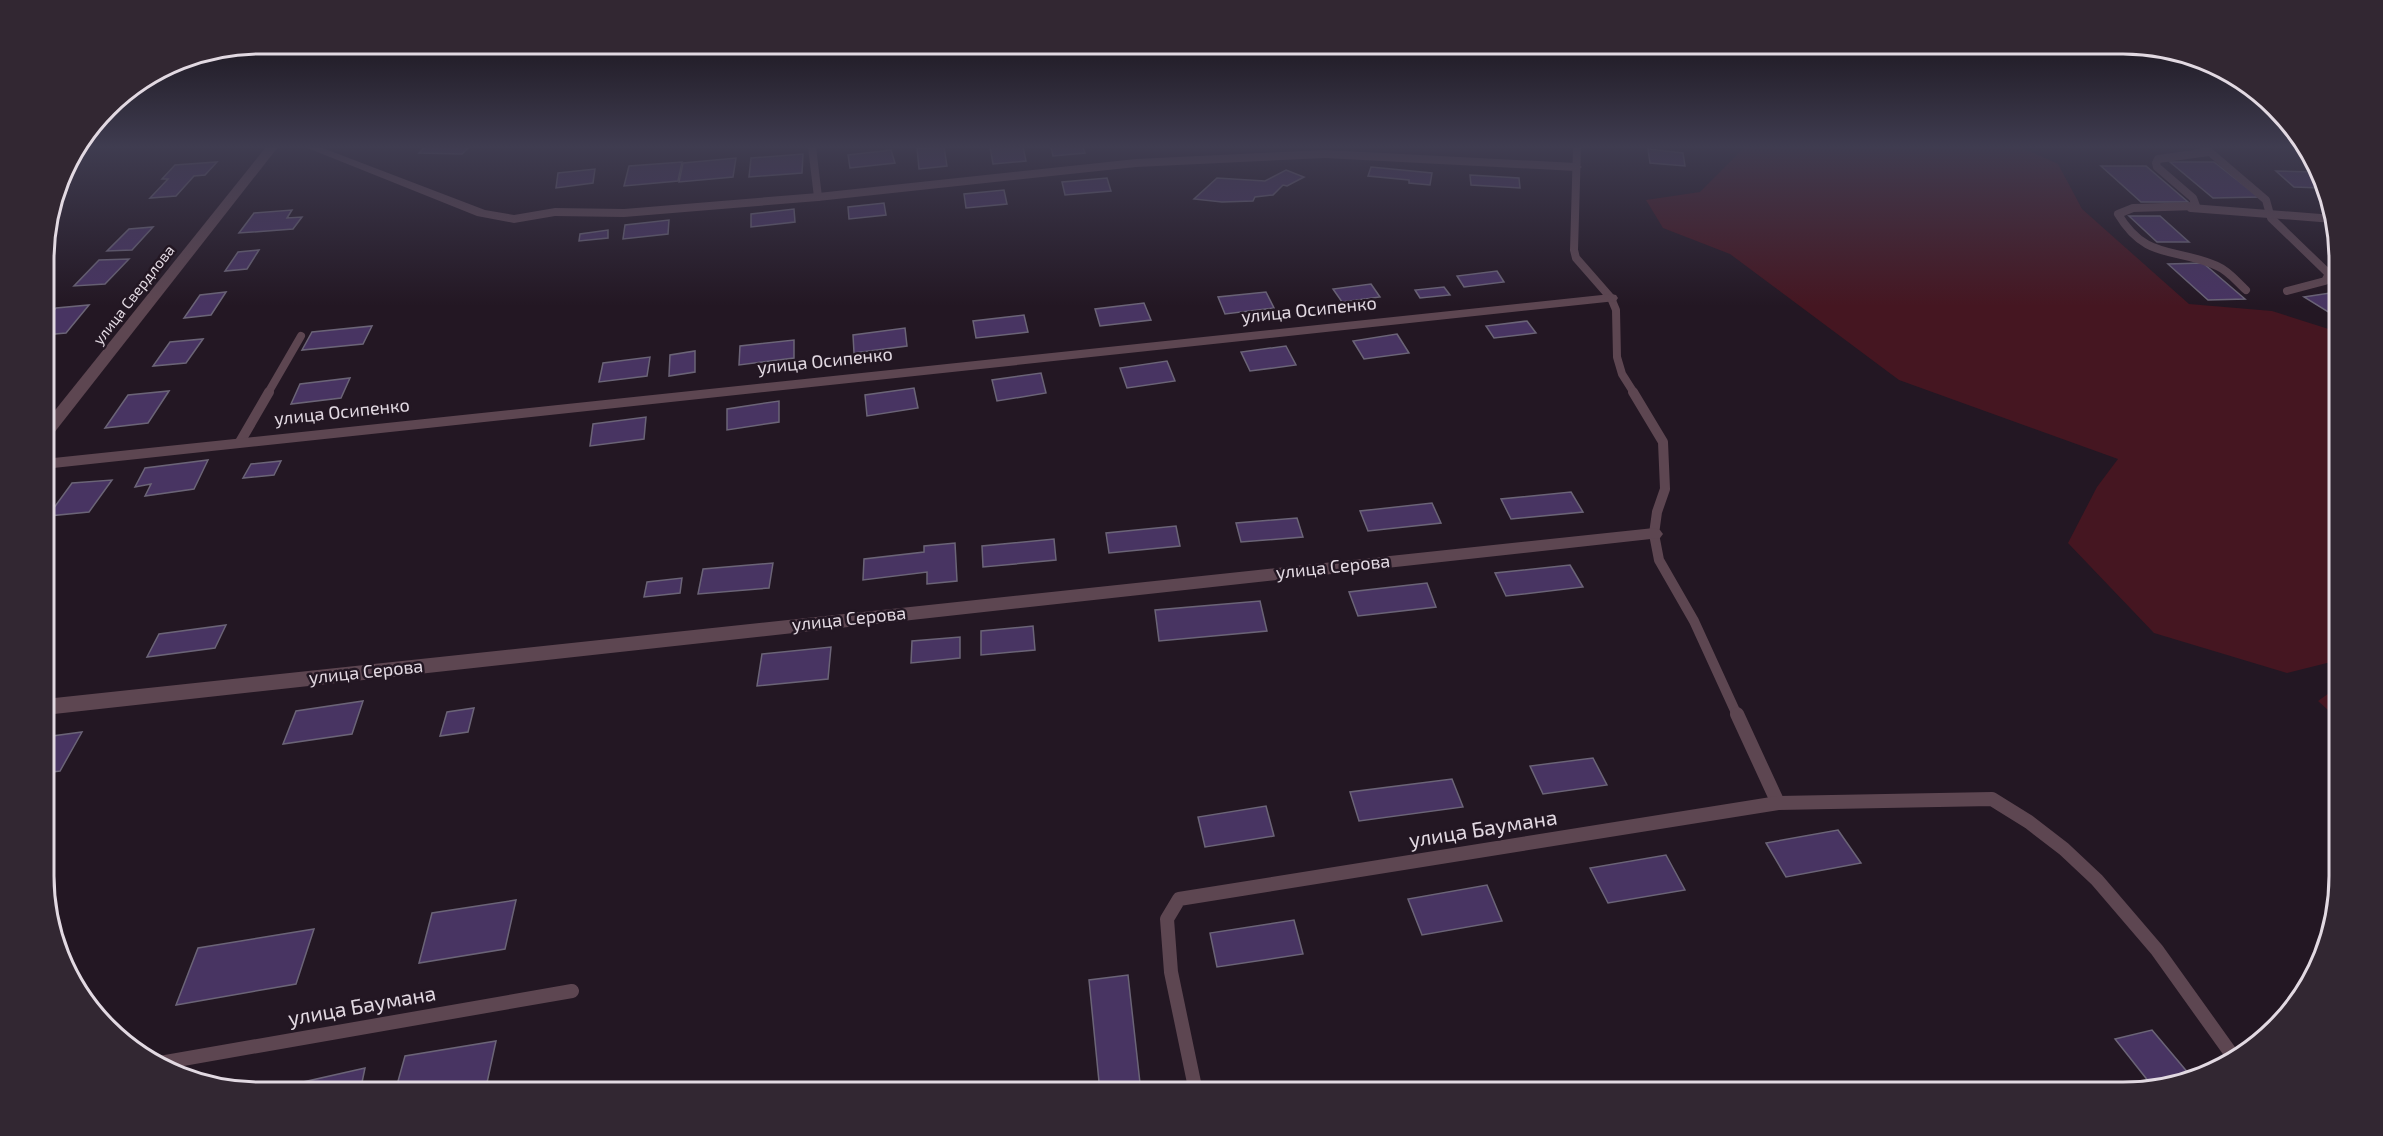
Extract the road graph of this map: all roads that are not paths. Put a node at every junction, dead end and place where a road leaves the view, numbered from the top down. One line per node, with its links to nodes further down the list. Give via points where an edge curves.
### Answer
1 (230, 200): 14 (street, улица Свердлова)
2 (452, 200): 3 (street, via 500,218 514,219 561,212 624,213)
3 (781, 200)
4 (1575, 200): 12 (lane, via 1576,258)
5 (2194, 200): 7 (lane, via 2196,206)
6 (2266, 200): 8 (lane)
7 (2191, 208): 8 (lane); 10 (lane, via 2129,209 2118,214 2147,248 2220,267)
8 (2270, 213): 9 (lane); 11 (lane, via 2329,274 2325,281)
9 (2324, 218)
10 (2246, 290)
11 (2288, 291)
12 (1611, 298): 15 (street, улица Осипенко); 17 (lane, via 1618,322 1617,357 1622,374 1663,442 1665,489)
13 (301, 336): 15 (lane)
14 (54, 422)
15 (240, 442): 16 (street, улица Осипенко)
16 (54, 463)
17 (1654, 534): 18 (street, улица Серова); 19 (lane, via 1659,560 1694,621)
18 (54, 706)
19 (1778, 803): 21 (lane, улица Баумана, via 1992,800 2032,824 2080,865 2134,920); 23 (lane, улица Баумана, via 1179,899 1167,919 1171,972)
20 (572, 991): 22 (lane, улица Баумана)
21 (2230, 1052)
22 (171, 1061)
23 (1194, 1082)

